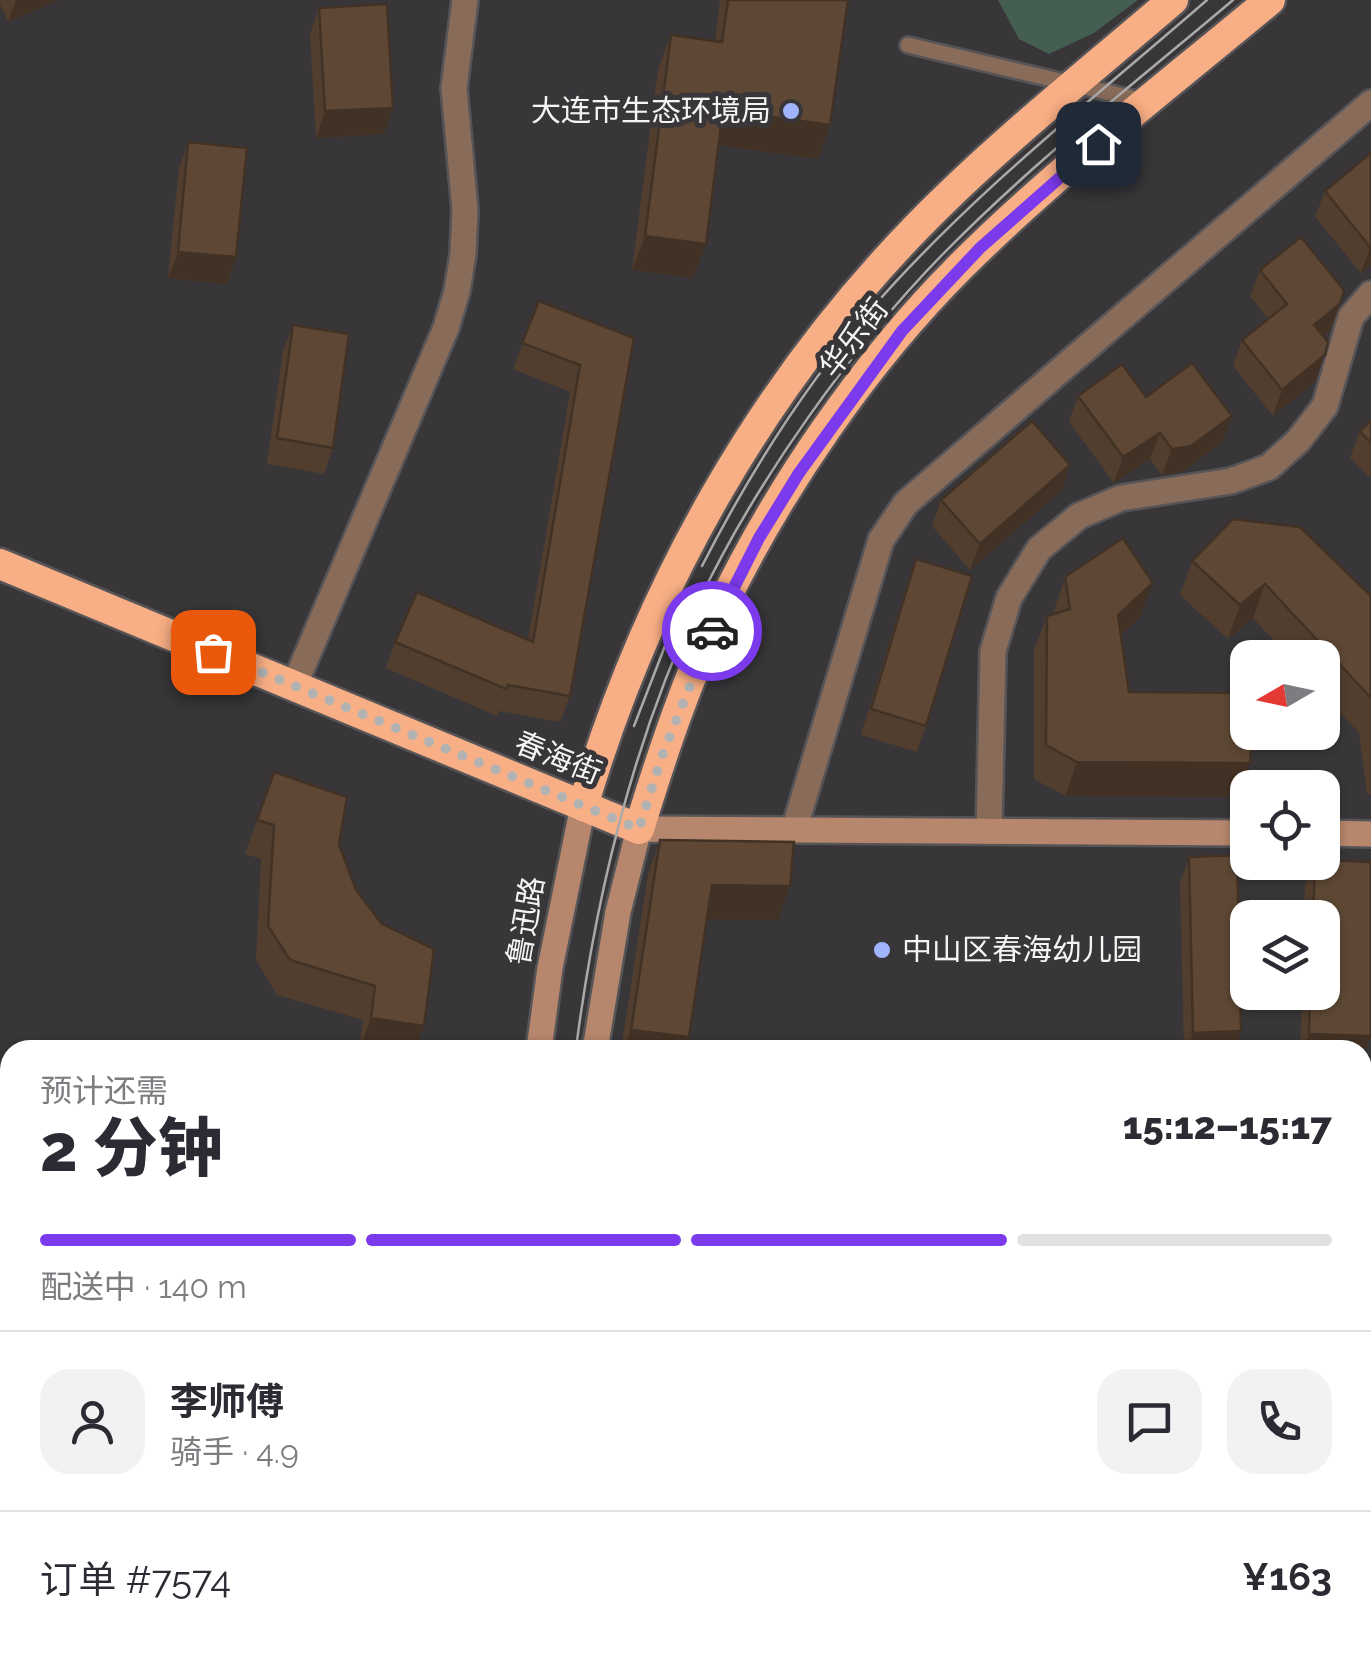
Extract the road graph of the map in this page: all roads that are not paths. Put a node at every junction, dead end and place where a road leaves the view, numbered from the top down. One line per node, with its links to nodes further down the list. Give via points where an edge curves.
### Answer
1 (465, 0): 10 (street, via 454,88 466,210 457,291)
2 (1173, 0): 5 (highway, 华乐街)
3 (1270, 0): 6 (highway, 华乐街)
4 (908, 45): 5 (lane)
5 (1074, 85): 6 (lane); 11 (highway, 华乐街, via 917,228 845,308 750,438 667,582 605,732)
6 (1148, 102): 12 (highway, 华乐街, via 958,269 847,403 721,609)
7 (1371, 103): 13 (street, via 906,503 881,540)
8 (1371, 294): 14 (street, via 1351,317 1325,406 1269,466 1231,482 1121,498 1080,516 1039,549 1009,598 993,651)
9 (0, 564): 10 (highway, 春海街)
10 (294, 686): 11 (highway, 春海街)
11 (583, 806): 12 (highway, 春海街); 18 (street, 鲁迅路)
12 (639, 829): 13 (street, 春海街); 19 (street)
13 (794, 830): 14 (street, 春海街)
14 (990, 831): 15 (street, 春海街)
15 (1230, 833)
16 (1340, 833): 17 (street)
17 (1371, 834)
18 (540, 1040)
19 (597, 1040)

